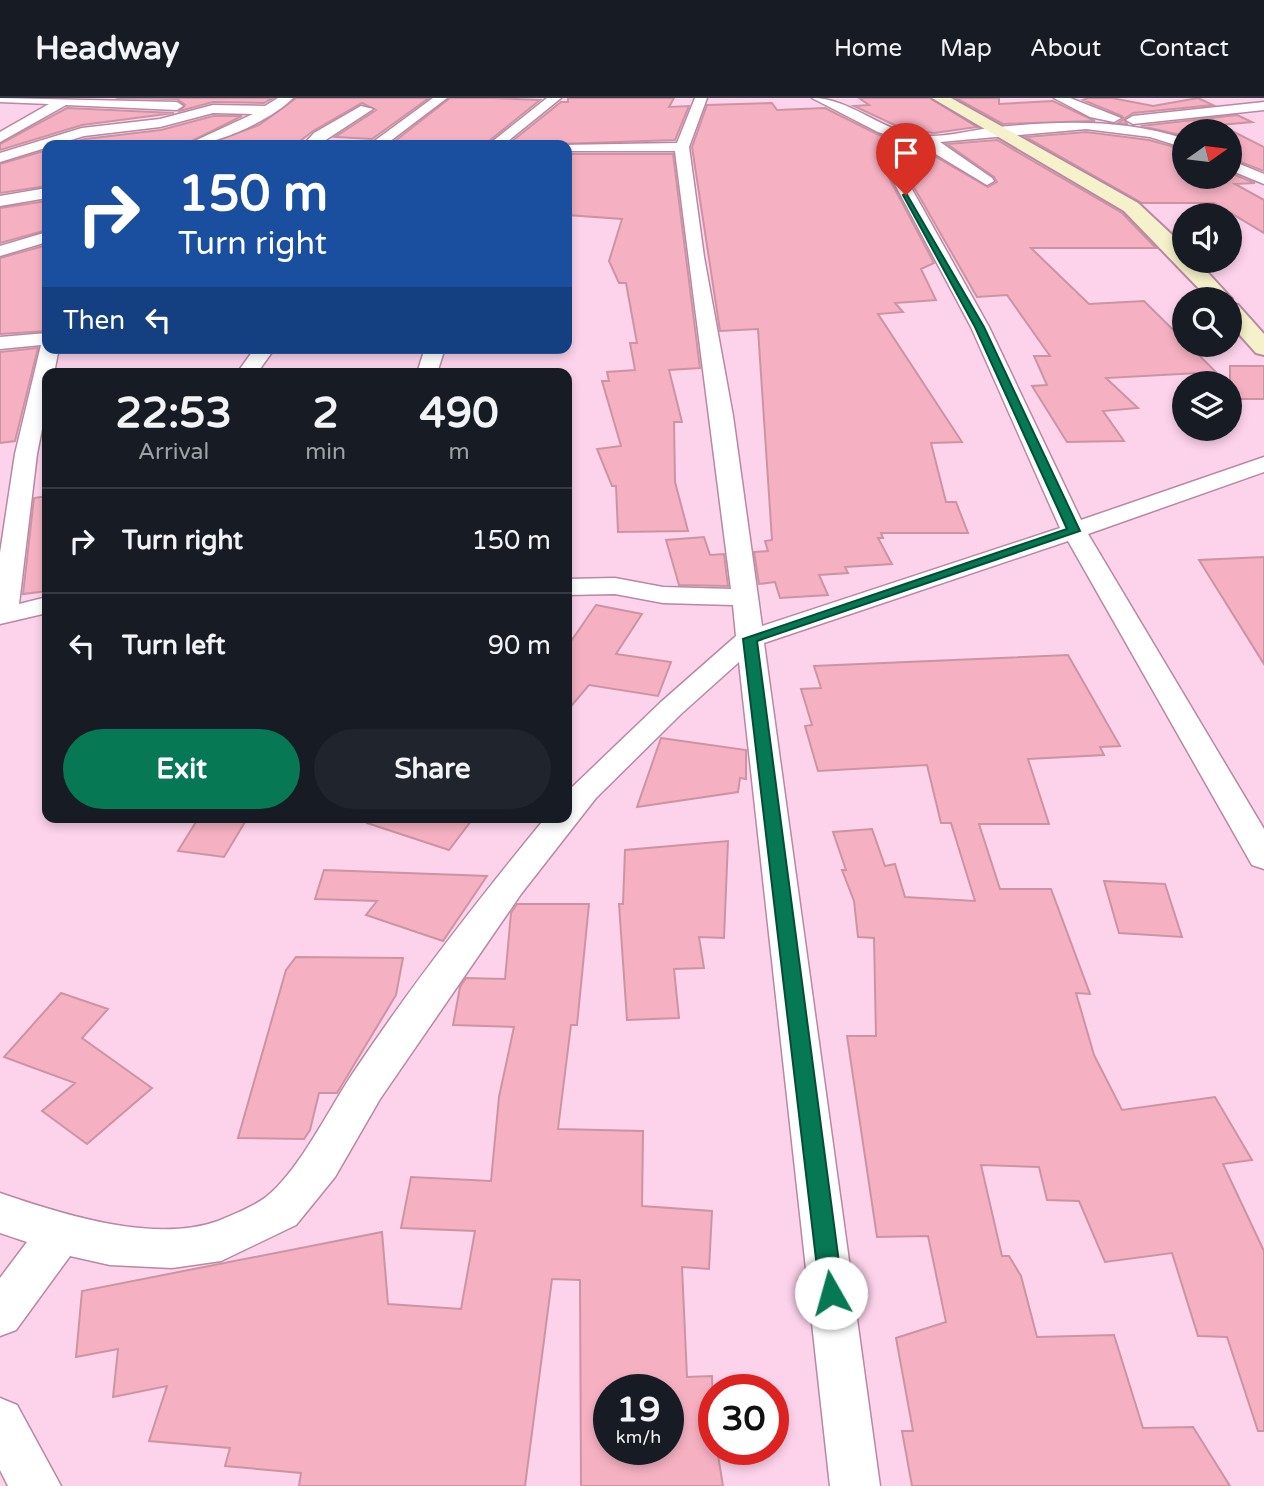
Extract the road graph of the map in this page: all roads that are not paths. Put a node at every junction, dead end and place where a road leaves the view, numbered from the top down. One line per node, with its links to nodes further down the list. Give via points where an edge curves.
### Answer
1 (287, 98): 15 (street)
2 (441, 98): 24 (street)
3 (555, 98): 25 (street)
4 (701, 98): 29 (street)
5 (818, 98): 26 (street, via 883,129)
6 (940, 98): 17 (main road)
7 (1060, 98): 16 (street)
8 (1251, 98): 11 (street)
9 (1, 99): 10 (street)
10 (64, 100): 13 (street); 19 (street)
11 (1264, 100)
12 (1264, 106): 16 (street)
13 (213, 109): 15 (street); 21 (street)
14 (366, 109): 23 (street)
15 (267, 110): 22 (street)
16 (1125, 121): 18 (street)
17 (1002, 131): 18 (street, via 1084,127); 26 (street); 39 (main road, via 1131,207)
18 (1164, 135): 20 (street)
19 (0, 138)
20 (1172, 138)
21 (57, 140)
22 (204, 140)
23 (315, 140)
24 (383, 140)
25 (501, 140)
26 (921, 140): 35 (street); 51 (street, via 904,147 897,175 980,327)
27 (42, 145): 30 (street)
28 (572, 147): 29 (street)
29 (682, 147): 53 (street)
30 (0, 158)
31 (1253, 159): 32 (street)
32 (1242, 161)
33 (1242, 169): 34 (street)
34 (1264, 180)
35 (987, 181)
36 (42, 194): 37 (street)
37 (0, 201)
38 (42, 238): 40 (street)
39 (1172, 247)
40 (0, 251)
41 (1198, 273): 42 (main road)
42 (1210, 287)
43 (1242, 323): 46 (main road)
44 (42, 339): 45 (street)
45 (0, 343)
46 (1264, 348)
47 (42, 409): 48 (street)
48 (37, 453): 49 (street); 55 (street)
49 (0, 456)
50 (1264, 464): 51 (street)
51 (1074, 531): 56 (street); 59 (street)
52 (572, 587): 53 (street)
53 (745, 597): 56 (street)
54 (42, 606): 55 (street)
55 (2, 615)
56 (750, 639): 57 (street, via 671,708); 65 (street)
57 (572, 806)
58 (559, 823): 61 (street, via 509,885 366,1087 320,1164 281,1211 221,1241 172,1248 110,1245)
59 (1264, 857)
60 (0, 1213): 61 (street)
61 (60, 1234): 62 (street)
62 (0, 1314)
63 (0, 1422): 64 (street)
64 (36, 1486)
65 (855, 1486)

